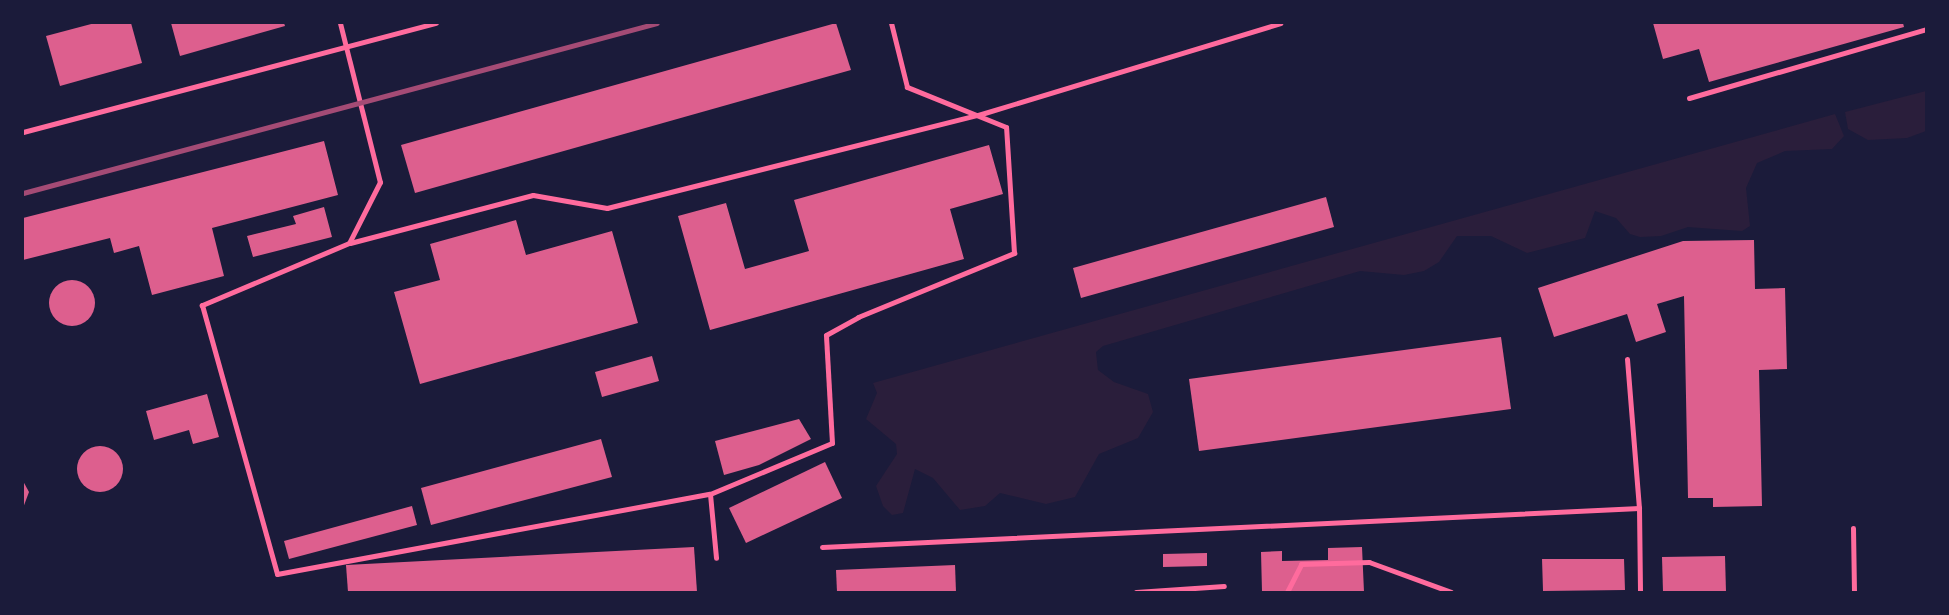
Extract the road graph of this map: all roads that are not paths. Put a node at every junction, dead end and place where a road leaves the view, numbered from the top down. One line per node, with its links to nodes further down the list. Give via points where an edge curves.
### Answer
1 (340, 23): 6 (lane)
2 (436, 23): 6 (lane)
3 (891, 23): 8 (lane, via 907,87)
4 (1280, 23): 8 (lane)
5 (1926, 29): 7 (lane)
6 (346, 44): 9 (lane); 10 (lane, via 380,183)
7 (1689, 98)
8 (978, 115): 10 (lane, via 607,208 533,195); 12 (lane, via 1006,127 1014,253 858,317 826,335 832,443)
9 (23, 132)
10 (349, 243): 12 (lane, via 202,305 277,574)
11 (1627, 359): 13 (lane)
12 (710, 494): 16 (lane)
13 (1639, 508): 15 (lane); 21 (lane)
14 (1853, 528): 22 (lane)
15 (822, 547)
16 (716, 558)
17 (1224, 586): 18 (lane)
18 (1136, 592)
19 (1287, 592): 20 (lane, via 1301,564 1369,562)
20 (1451, 592)
21 (1640, 592)
22 (1854, 592)

